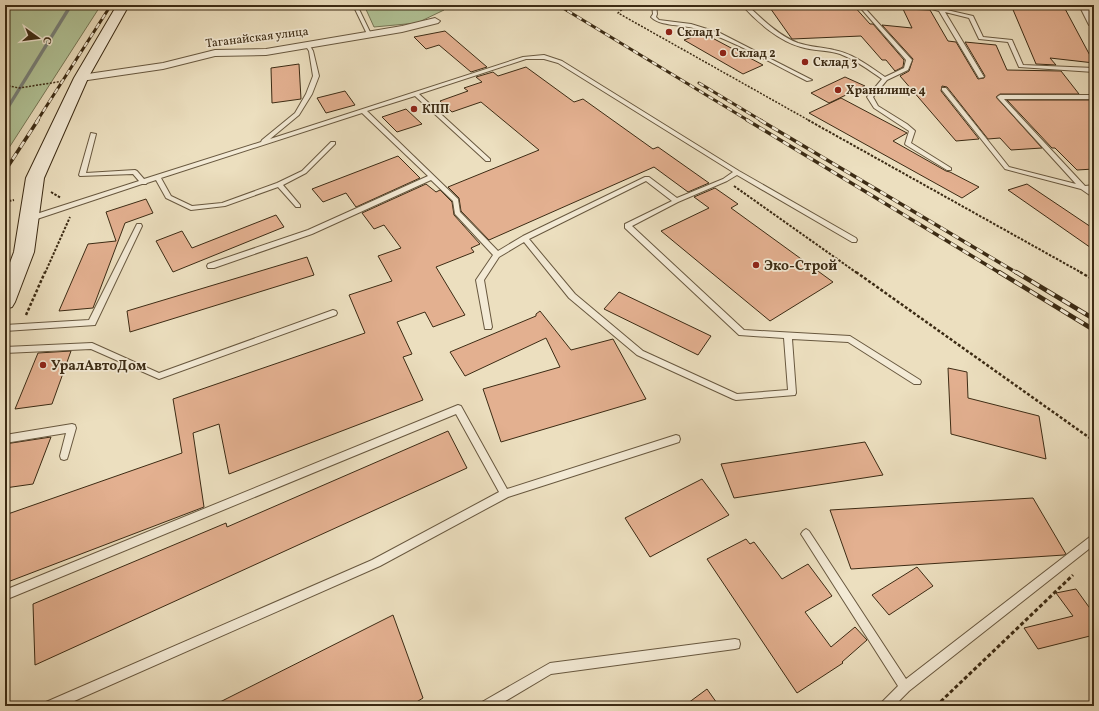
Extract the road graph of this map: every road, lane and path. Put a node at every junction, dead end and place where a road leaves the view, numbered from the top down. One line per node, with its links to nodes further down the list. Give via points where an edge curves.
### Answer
1 (123, 5): 16 (street)
2 (355, 5): 12 (lane)
3 (627, 5): 48 (path, via 618,13)
4 (654, 5): 18 (lane, via 656,14 653,17 658,21 691,25 718,34)
5 (744, 5): 17 (lane, via 766,25 793,43 847,54)
6 (860, 5): 17 (lane, via 909,60 906,69)
7 (919, 5): 9 (lane)
8 (1084, 5): 11 (street)
9 (941, 10): 14 (lane, via 971,17 981,38 1010,41 1021,66); 15 (lane)
10 (435, 21): 12 (street, Таганайская улица)
11 (1094, 25)
12 (369, 34): 13 (street, Таганайская улица)
13 (307, 45): 16 (street, Таганайская улица, via 266,52 215,53 163,66); 26 (lane, via 311,51 316,76 309,94 296,114)
14 (1094, 70)
15 (981, 77)
16 (81, 78): 19 (path, via 19,88); 42 (street, via 35,178)
17 (884, 79): 28 (lane, via 870,96 876,107 912,131 908,144)
18 (809, 80)
19 (5, 85)
20 (944, 89): 36 (lane, via 1008,168)
21 (415, 93): 23 (lane); 27 (lane); 29 (lane, via 525,58 544,58 560,62)
22 (1094, 97): 36 (lane, via 1000,97)
23 (363, 110): 26 (lane); 30 (lane)
24 (92, 134): 33 (lane, via 82,175 135,172)
25 (333, 142): 34 (lane, via 304,172)
26 (260, 144): 31 (lane)
27 (488, 160)
28 (949, 169)
29 (737, 172): 32 (lane); 45 (lane)
30 (432, 177): 46 (lane, via 456,200 457,213); 47 (lane, via 310,232)
31 (158, 178): 33 (lane); 34 (lane, via 168,197 191,208 223,205)
32 (725, 180): 39 (lane); 60 (path)
33 (144, 183): 40 (lane)
34 (279, 184): 41 (lane)
35 (1094, 187): 36 (lane)
36 (1084, 188): 38 (lane)
37 (45, 189): 40 (path)
38 (1094, 196)
39 (676, 201): 44 (lane, via 647,178); 54 (lane, via 627,226 742,333)
40 (75, 205): 42 (lane); 51 (path)
41 (298, 206)
42 (28, 219): 49 (street, via 24,252)
43 (139, 226): 51 (lane, via 92,323)
44 (525, 238): 46 (lane); 54 (lane, via 572,296 640,353 736,397 792,392)
45 (854, 240)
46 (496, 256): 52 (lane, via 480,280)
47 (211, 266)
48 (1094, 280)
49 (5, 302)
50 (333, 313): 55 (lane, via 159,376 92,346)
51 (21, 327): 53 (lane)
52 (488, 327)
53 (5, 328)
54 (788, 335): 57 (lane, via 850,339)
55 (8, 350): 56 (path)
56 (5, 368)
57 (917, 382)
58 (5, 439): 61 (lane, via 72,428)
59 (676, 439): 62 (lane)
60 (1094, 441)
61 (64, 456)
62 (505, 494): 66 (lane, via 458,409); 69 (lane, via 376,563)
63 (806, 534): 68 (lane)
64 (1094, 539): 68 (lane)
65 (1077, 571): 72 (path)
66 (5, 595)
67 (735, 644): 70 (lane, via 550,669)
68 (905, 687): 71 (lane)
69 (50, 706)
70 (486, 706)
71 (886, 706)
72 (936, 706)

